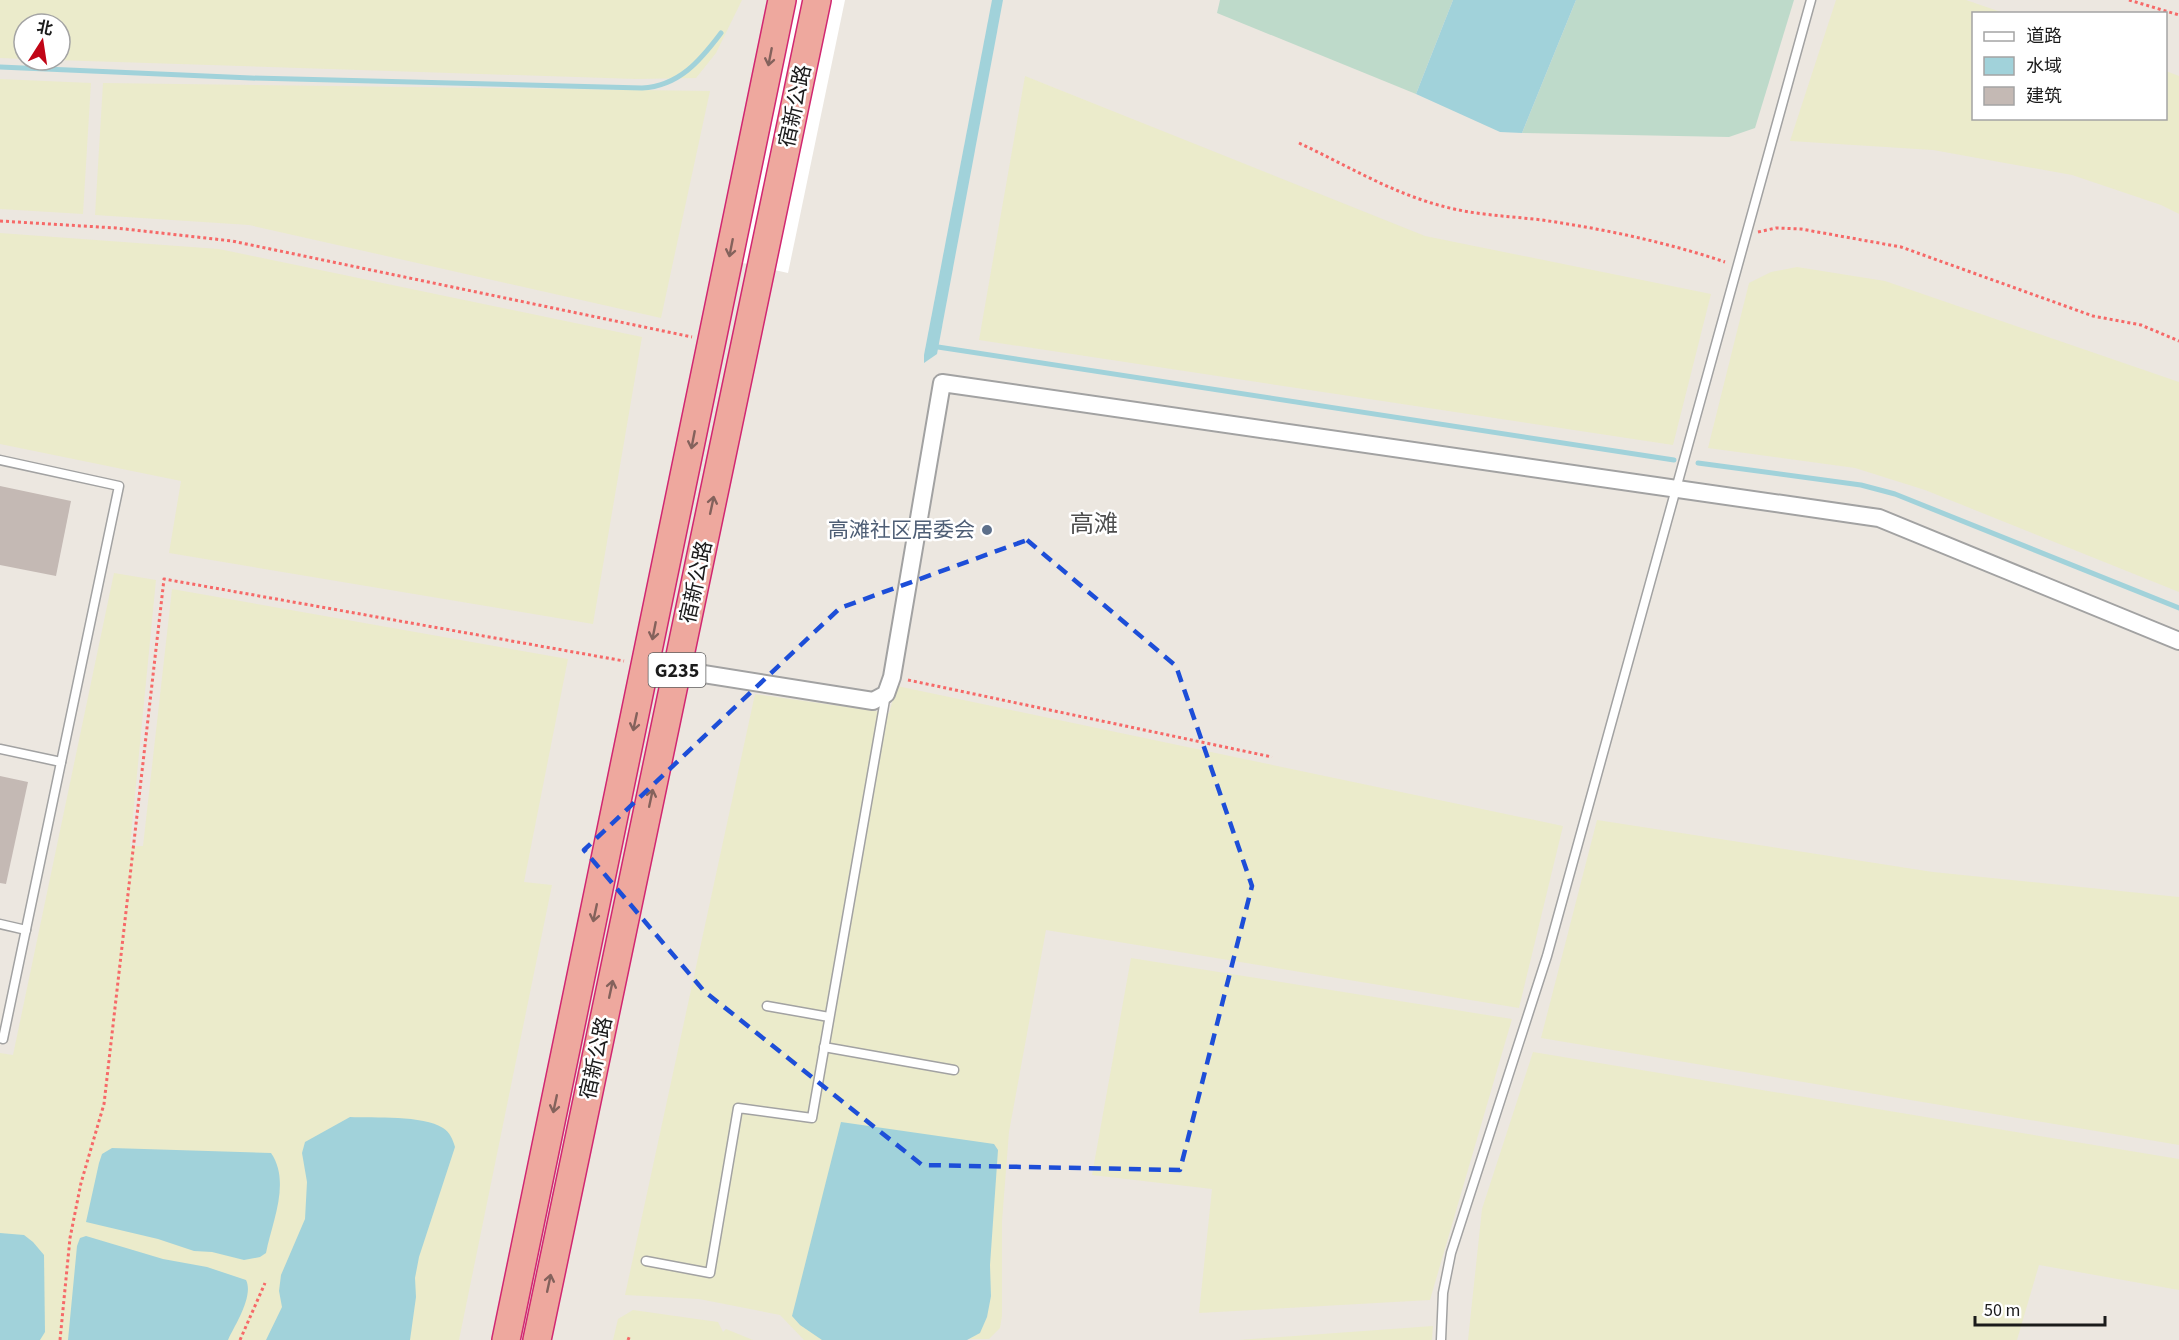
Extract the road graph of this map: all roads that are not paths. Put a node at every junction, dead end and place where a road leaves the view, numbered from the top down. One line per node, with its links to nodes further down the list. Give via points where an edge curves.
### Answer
1 (782, 0): 7 (highway, 宿新公路 / G235, one-way to 7)
2 (817, 0): 8 (highway, 宿新公路 / G235, one-way to 2)
3 (1811, 0): 5 (lane)
4 (0, 460): 11 (lane, via 119,486)
5 (1676, 489): 6 (street, via 1879,518); 9 (street, via 942,383 892,677); 22 (lane, via 1547,956 1451,1253 1443,1293)
6 (2179, 641)
7 (647, 665): 8 (street); 20 (highway, 宿新公路 / G235, one-way to 20)
8 (677, 672): 9 (street, via 873,701); 21 (highway, 宿新公路 / G235, one-way to 8)
9 (886, 693): 15 (lane)
10 (0, 749): 11 (lane)
11 (61, 762): 13 (lane)
12 (0, 924): 13 (lane)
13 (26, 930): 16 (lane, via 3,1039)
14 (767, 1006): 15 (lane)
15 (829, 1017): 17 (lane)
16 (0, 1038)
17 (824, 1047): 18 (lane); 19 (lane, via 812,1118 738,1108 710,1273)
18 (954, 1070)
19 (646, 1261)
20 (506, 1340)
21 (537, 1340)
22 (1441, 1340)

